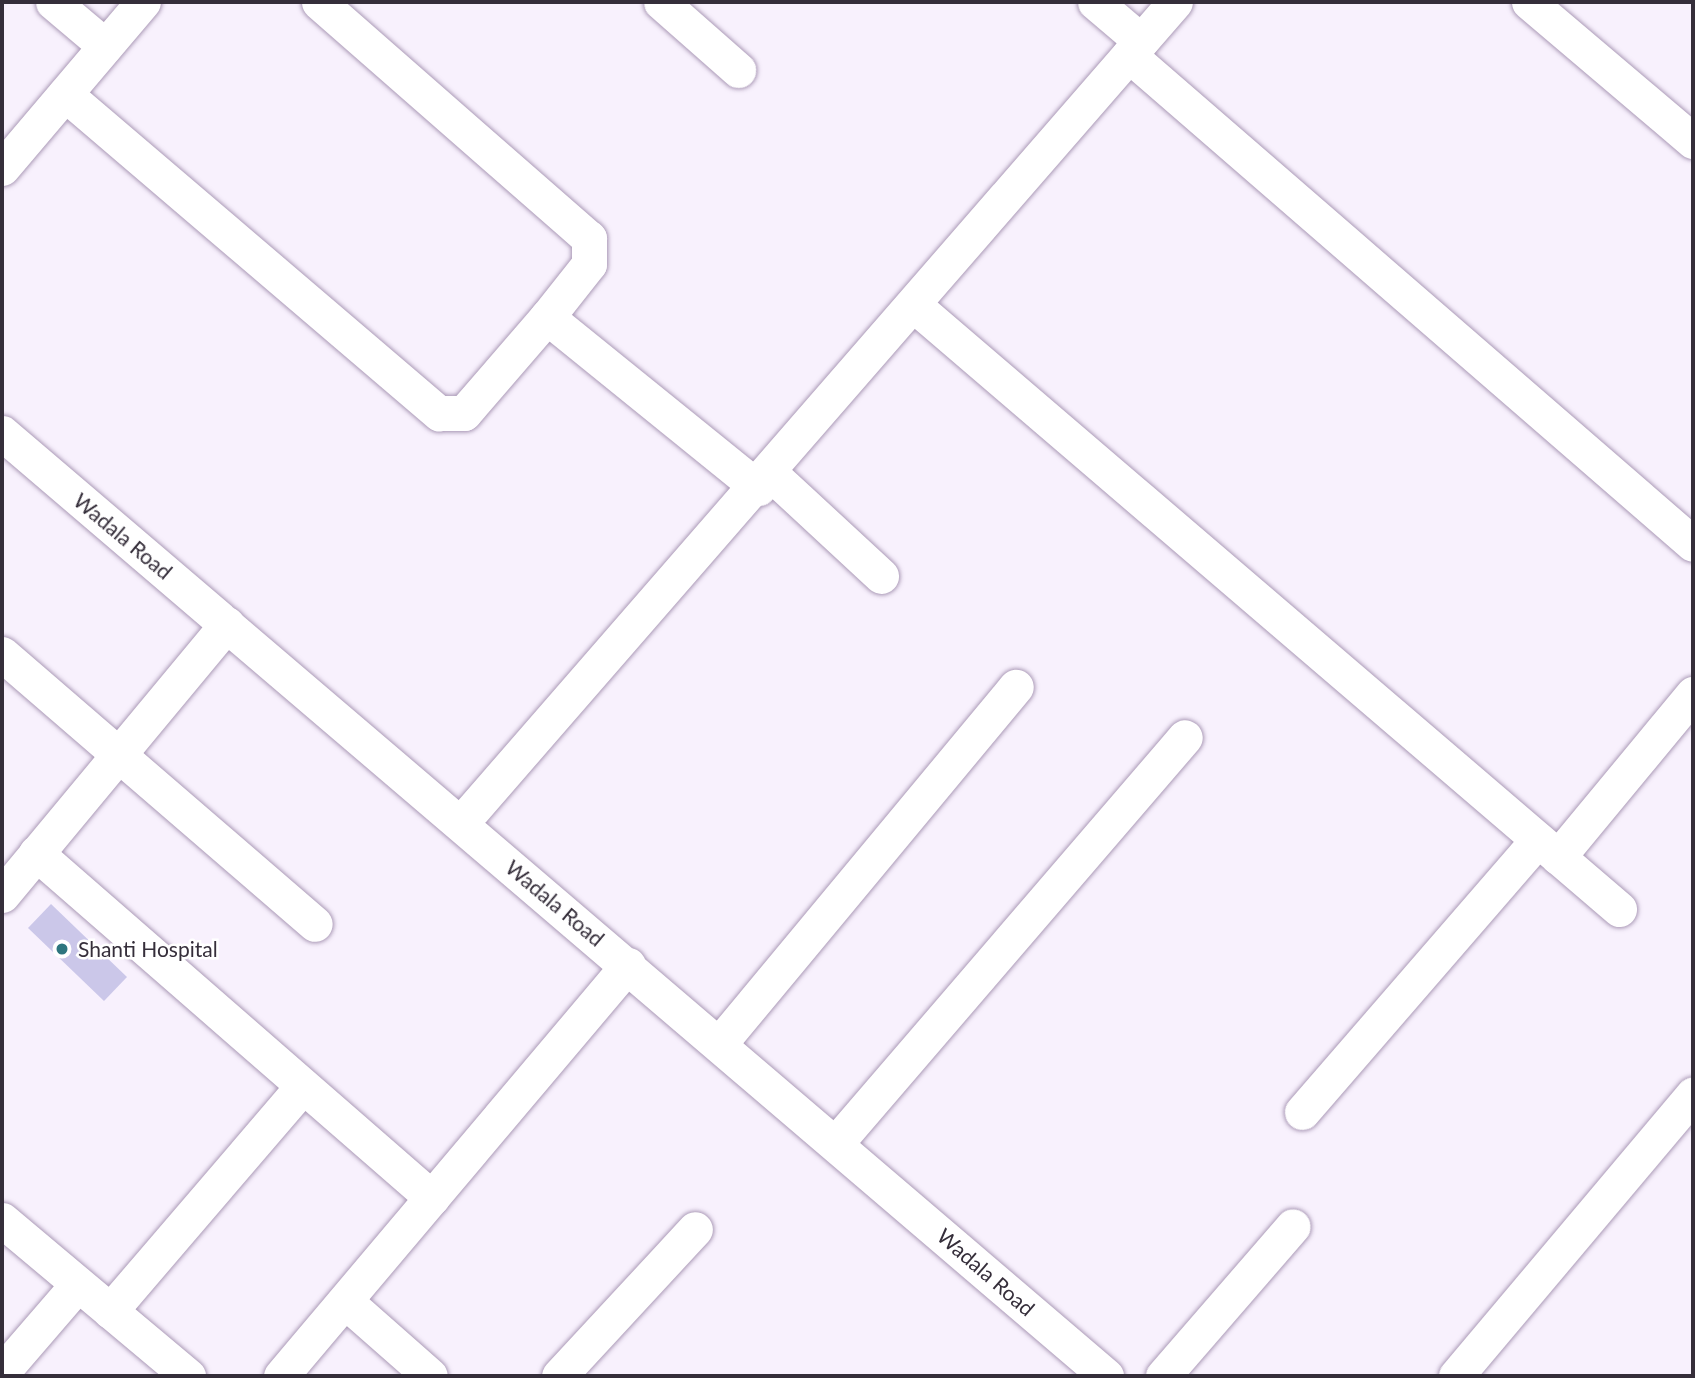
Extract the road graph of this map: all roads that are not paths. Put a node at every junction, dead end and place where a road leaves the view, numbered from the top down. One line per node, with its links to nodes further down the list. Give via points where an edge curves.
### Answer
1 (54, 2): 8 (street)
2 (143, 2): 8 (street)
3 (319, 2): 15 (street, via 589,238 589,264)
4 (661, 2): 10 (street)
5 (1095, 2): 9 (street)
6 (1175, 2): 9 (street)
7 (1530, 2): 12 (street)
8 (105, 46): 11 (street)
9 (1135, 48): 14 (street); 18 (street)
10 (738, 70)
11 (65, 94): 13 (street); 15 (street, via 439,413 464,413)
12 (1693, 141)
13 (2, 168)
14 (915, 306): 17 (street); 27 (street)
15 (547, 317): 17 (street)
16 (2, 433): 20 (street, Wadala Road)
17 (764, 481): 19 (street); 26 (street)
18 (1693, 544)
19 (881, 576)
20 (227, 624): 25 (street); 26 (street, Wadala Road)
21 (2, 654): 25 (street)
22 (1016, 687): 33 (street)
23 (1693, 694): 27 (street)
24 (1185, 737): 37 (street)
25 (117, 755): 28 (street); 31 (street)
26 (461, 823): 32 (street, Wadala Road)
27 (1548, 848): 30 (street); 36 (street)
28 (36, 853): 29 (street); 34 (street)
29 (2, 895)
30 (1619, 909)
31 (315, 924)
32 (628, 965): 33 (street, Wadala Road); 38 (street)
33 (720, 1043): 37 (street, Wadala Road)
34 (303, 1086): 38 (street); 44 (street)
35 (1693, 1095): 52 (street)
36 (1302, 1112)
37 (836, 1143): 50 (street, Wadala Road)
38 (432, 1198): 43 (street)
39 (1293, 1226): 51 (street)
40 (4, 1227): 42 (street)
41 (695, 1229): 49 (street)
42 (78, 1284): 44 (street); 45 (street)
43 (345, 1301): 47 (street); 48 (street)
44 (110, 1311): 46 (street)
45 (2, 1372)
46 (188, 1376)
47 (281, 1376)
48 (430, 1376)
49 (559, 1376)
50 (1106, 1376)
51 (1163, 1376)
52 (1456, 1376)

